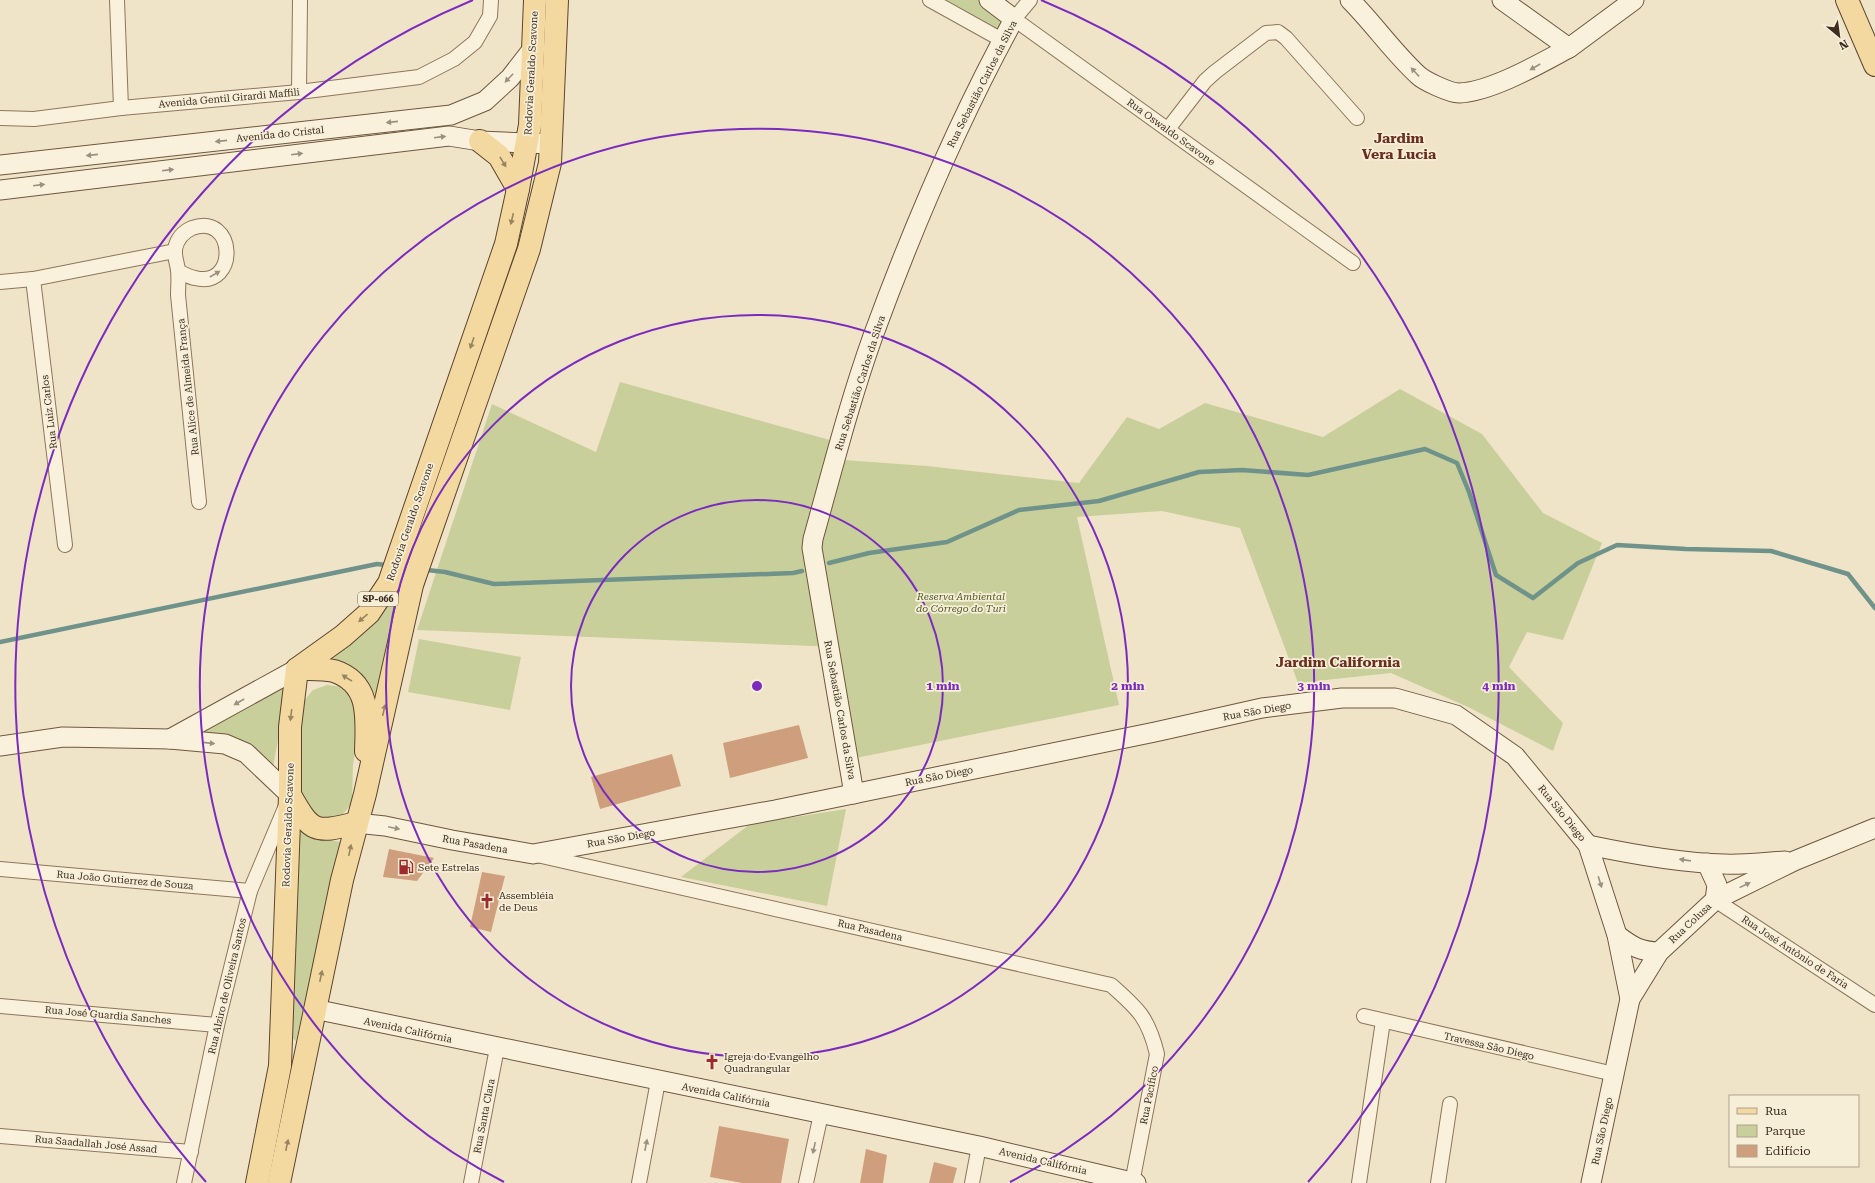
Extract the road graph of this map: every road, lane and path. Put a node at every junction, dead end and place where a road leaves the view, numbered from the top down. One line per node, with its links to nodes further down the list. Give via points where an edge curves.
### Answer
1 (117, 0): 19 (street)
2 (300, 0): 18 (street)
3 (491, 0): 18 (street, Avenida Gentil Girardi Maffili, via 490,16 476,42 454,59 419,77)
4 (535, 0): 15 (main road, Rodovia Geraldo Scavone / SP-066)
5 (557, 0): 25 (main road, SP-066)
6 (930, 0): 14 (street)
7 (989, 0): 13 (main road, Rua Oswaldo Scavone)
8 (1030, 0): 13 (street, Rua Sebastião Carlos da Silva)
9 (1350, 0): 16 (main road, one-way to 9, via 1528,71 1481,89 1458,93 1419,76)
10 (1502, 0): 16 (main road)
11 (1634, 0): 16 (main road)
12 (1847, 0): 17 (main road)
13 (1014, 19): 14 (main road, Rua Sebastião Carlos da Silva); 22 (street, Rua Oswaldo Scavone)
14 (1002, 40): 40 (main road, Rua Sebastião Carlos da Silva, via 963,119 906,248 855,392 813,540 812,548)
15 (534, 47): 24 (main road, Rodovia Geraldo Scavone / SP-066); 26 (main road, Avenida do Cristal, one-way to 26, via 510,78 485,101 451,116)
16 (1569, 48)
17 (1875, 65)
18 (299, 92): 19 (street, Avenida Gentil Girardi Maffili)
19 (121, 108): 20 (street, Avenida Gentil Girardi Maffili, via 34,119)
20 (0, 118)
21 (1357, 118): 22 (street, via 1278,32 1266,33 1215,72)
22 (1168, 129): 30 (street, Rua Oswaldo Scavone)
23 (480, 141): 24 (main road); 27 (main road, one-way to 27, via 499,156); 28 (main road, one-way to 23, via 449,136)
24 (527, 143): 25 (main road); 27 (main road, Rodovia Geraldo Scavone / SP-066)
25 (551, 144): 39 (main road, SP-066, one-way to 25, via 412,585 529,249 550,163)
26 (0, 165)
27 (518, 189): 36 (main road, Rodovia Geraldo Scavone / SP-066, one-way to 36, via 506,244 389,584 369,613 343,636)
28 (0, 190)
29 (175, 251): 31 (street); 31 (street, one-way to 29, via 196,279 213,277 225,265 228,248 225,240 216,231 205,226 188,230 182,235); 32 (street)
30 (1353, 263)
31 (178, 271): 34 (street, Rua Alice de Almeida França, via 178,295)
32 (33, 279): 33 (street); 35 (street, Rua Luiz Carlos)
33 (0, 282)
34 (199, 502)
35 (65, 545)
36 (297, 669): 37 (main road, one-way to 37); 39 (main road, one-way to 36, via 364,698 350,678 332,671); 41 (main road, Rodovia Geraldo Scavone, one-way to 41, via 290,727)
37 (170, 739): 38 (main road, via 63,737); 41 (main road, one-way to 41, via 224,744 246,753)
38 (0, 746)
39 (365, 794): 42 (main road, SP-066)
40 (854, 794): 44 (main road, Rua São Diego); 45 (main road, Rua São Diego, via 1262,708 1342,698 1395,698 1456,715 1515,756)
41 (290, 795): 42 (main road, via 303,818 314,827 327,830); 51 (street, Rua Alziro de Oliveira Santos); 72 (main road, Rodovia Geraldo Scavone, via 280,1066)
42 (356, 823): 46 (main road, Rua Pasadena, one-way to 46, via 385,826); 58 (main road, SP-066, one-way to 42)
43 (1875, 828): 47 (main road, Rua Colusa)
44 (597, 843): 46 (main road, Rua São Diego); 49 (street, via 591,853)
45 (1588, 845): 48 (main road, Rua Colusa, one-way to 45); 53 (main road, Rua São Diego, one-way to 53)
46 (533, 854): 49 (street, Rua Pasadena)
47 (1794, 861): 48 (main road, Rua Colusa); 52 (main road, Rua Colusa, one-way to 47)
48 (1707, 863): 52 (main road, via 1717,885)
49 (593, 868): 59 (street, Rua Pasadena, via 1111,985)
50 (0, 869): 51 (street, Rua João Gutierrez de Souza)
51 (250, 891): 62 (street, Rua Alziro de Oliveira Santos)
52 (1715, 900): 54 (main road, Rua Colusa); 56 (street, Rua José Antônio de Faria)
53 (1617, 935): 54 (main road, via 1634,948); 55 (main road, Rua São Diego)
54 (1659, 952): 55 (main road, Rua Colusa)
55 (1630, 999): 64 (main road, Rua São Diego)
56 (1875, 1004)
57 (0, 1006): 62 (street, Rua José Guardia Sanches)
58 (314, 1009): 63 (main road, Avenida Califórnia); 73 (main road, SP-066, one-way to 58)
59 (1139, 1010): 78 (street, Rua Pacífico, via 1152,1033 1157,1054)
60 (1364, 1016): 61 (street, Travessa São Diego)
61 (1383, 1021): 64 (street, Travessa São Diego); 79 (street)
62 (217, 1024): 70 (street, Rua Alziro de Oliveira Santos)
63 (497, 1048): 65 (main road, Avenida Califórnia); 74 (street, Rua Santa Clara)
64 (1614, 1074): 81 (main road, Rua São Diego)
65 (658, 1081): 67 (main road, Avenida Califórnia); 75 (street, one-way to 65)
66 (1450, 1104): 80 (street)
67 (821, 1114): 69 (main road, Avenida Califórnia); 76 (street, one-way to 76)
68 (0, 1136): 70 (street, Rua Saadallah José Assad)
69 (979, 1146): 77 (street); 78 (main road, Avenida Califórnia)
70 (191, 1152): 71 (street, Rua Alziro de Oliveira Santos)
71 (184, 1183)
72 (257, 1183)
73 (279, 1183)
74 (471, 1183)
75 (639, 1183)
76 (806, 1183)
77 (972, 1183)
78 (1134, 1183)
79 (1359, 1183)
80 (1438, 1183)
81 (1591, 1183)

